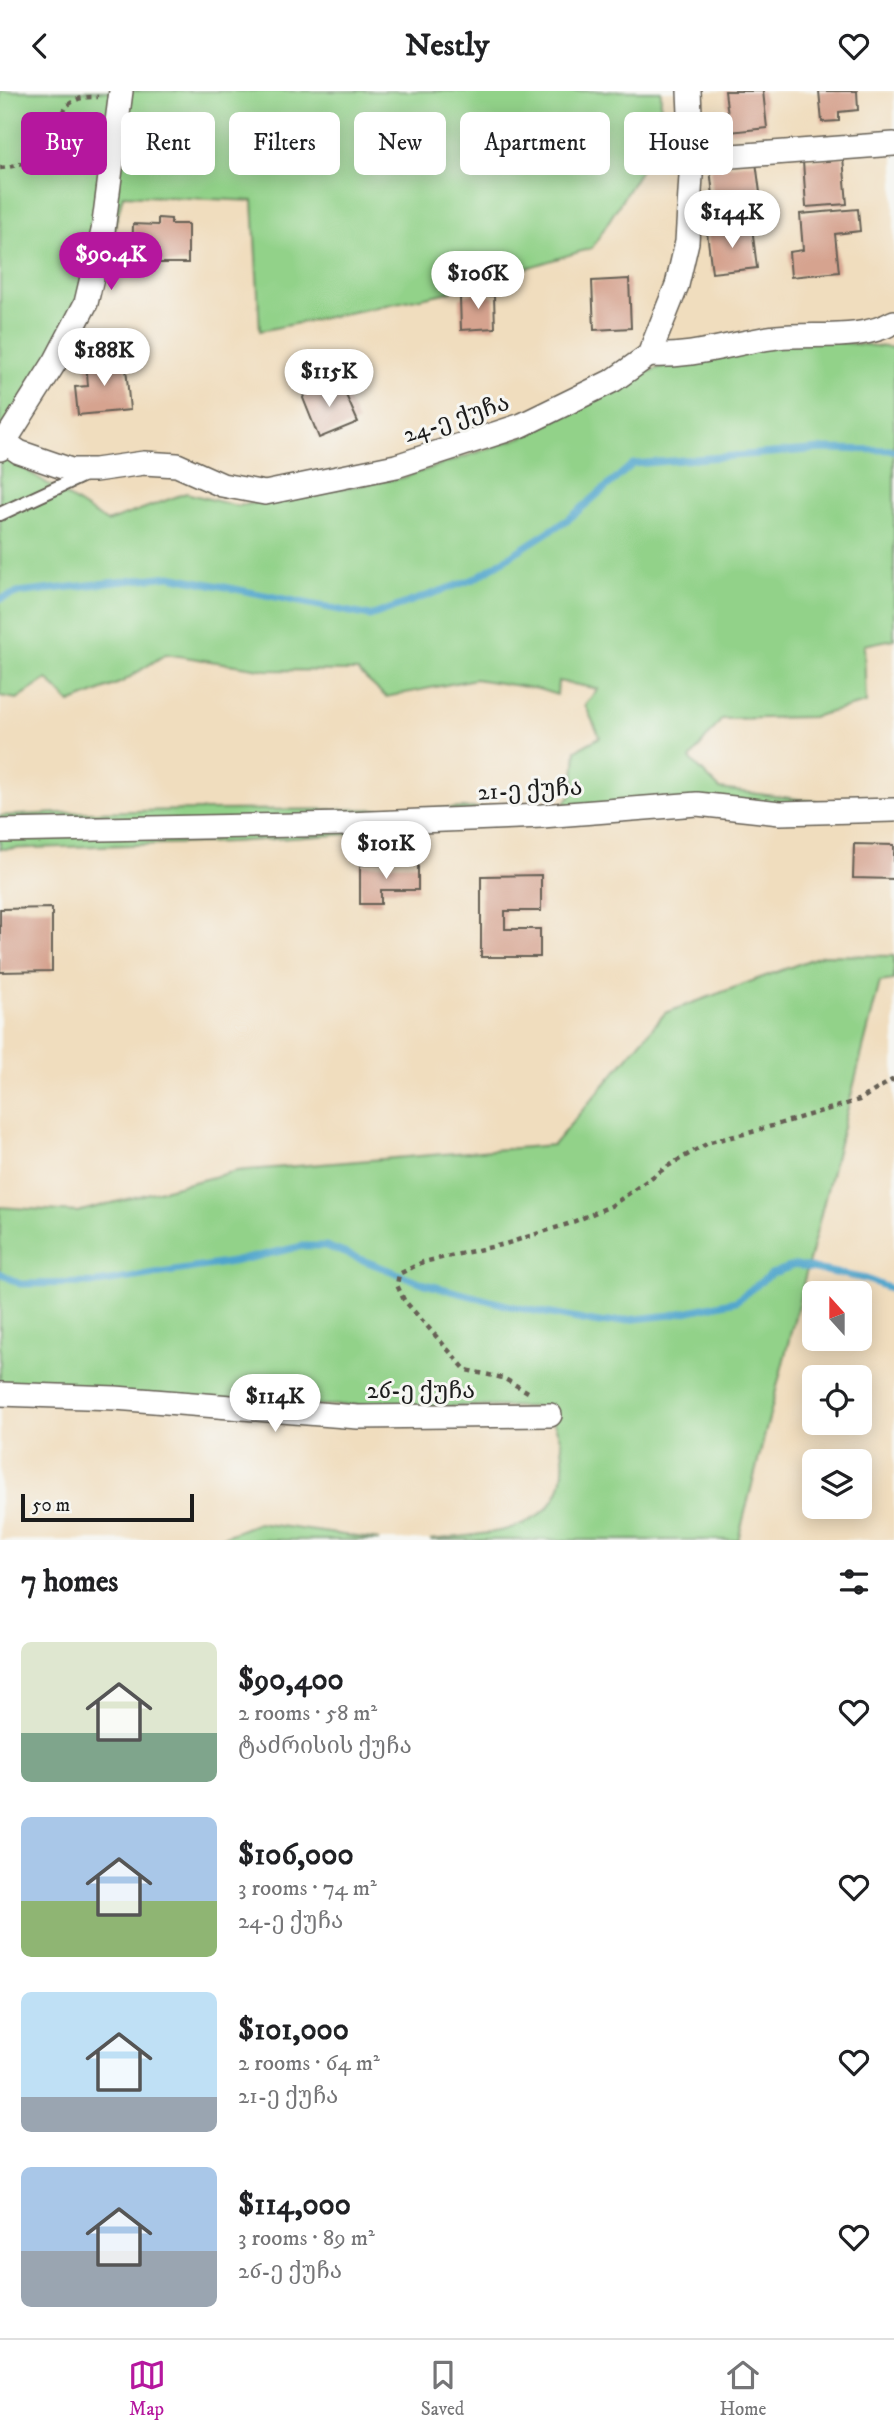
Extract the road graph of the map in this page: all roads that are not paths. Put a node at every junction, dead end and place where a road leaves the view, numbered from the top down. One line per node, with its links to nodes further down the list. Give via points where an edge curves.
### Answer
1 (689, 91): 3 (street)
2 (121, 94): 9 (street, via 103,231 86,303)
3 (690, 112)
4 (894, 144): 5 (street)
5 (733, 156)
6 (691, 175): 8 (street, via 687,242 677,285)
7 (889, 329): 8 (street, via 776,337 678,357)
8 (649, 355): 10 (street, 24-ე ქუჩა, via 614,380 522,425 396,466 304,486 265,493 222,485 177,465 145,463)
9 (3, 446): 10 (street, 24-ე ქუჩა, via 71,470)
10 (95, 470): 11 (lane)
11 (0, 514)
12 (894, 810): 13 (street, 21-ე ქუჩა, via 780,813 697,804 375,823)
13 (0, 831)
14 (0, 1394): 15 (street, 26-ე ქუჩა, via 358,1417)
15 (550, 1415)

